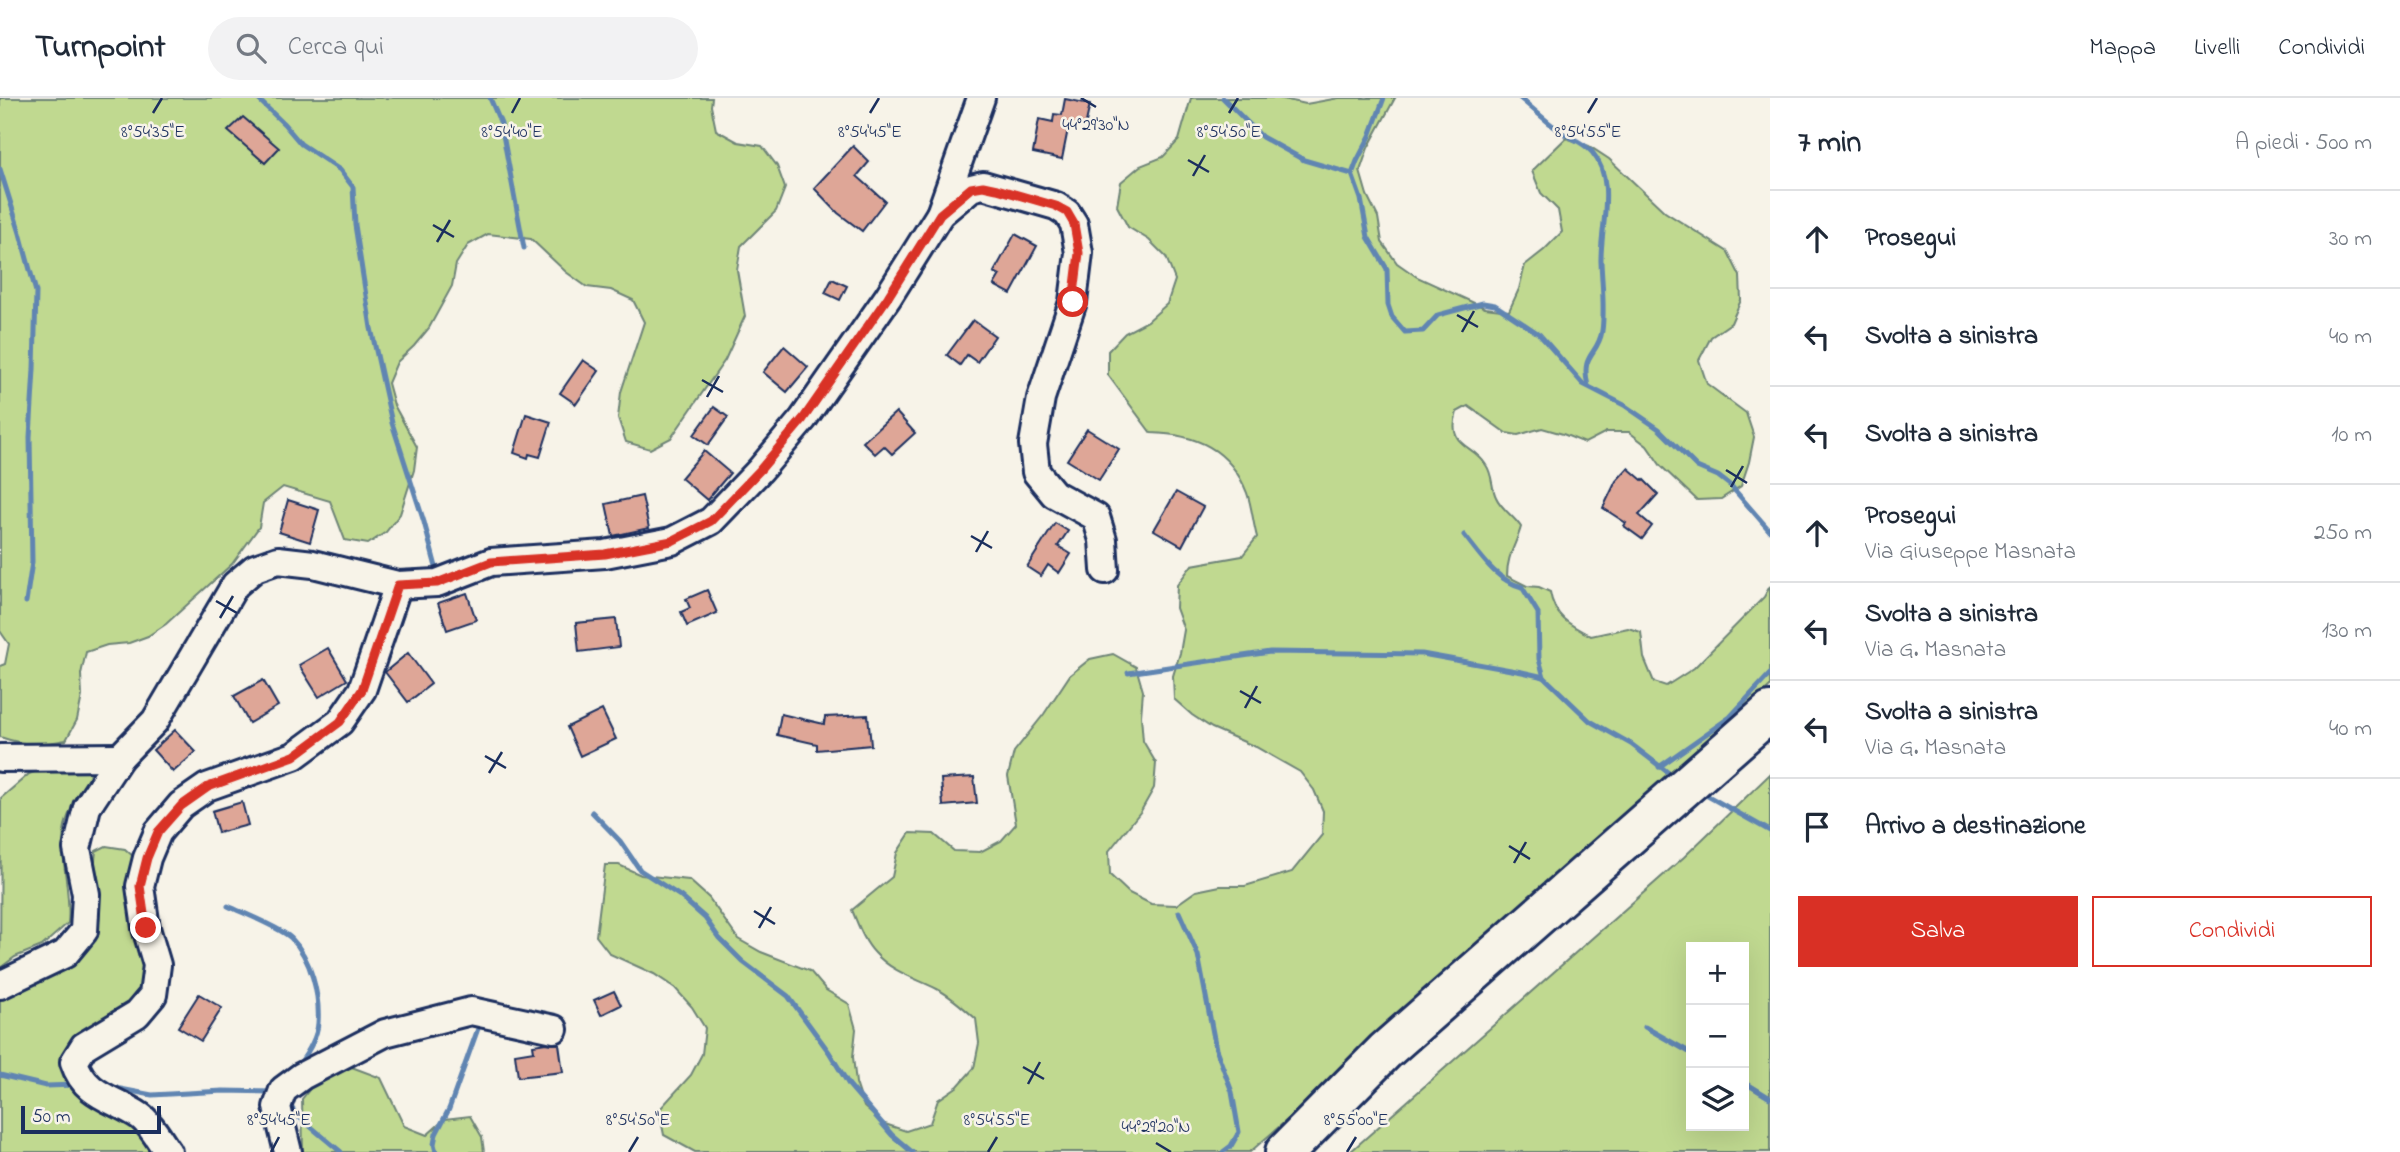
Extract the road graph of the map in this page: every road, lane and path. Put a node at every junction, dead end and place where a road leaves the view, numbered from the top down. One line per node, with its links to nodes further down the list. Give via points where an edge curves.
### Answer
1 (981, 98): 2 (street)
2 (940, 214): 3 (street, via 971,188 983,186 1056,206 1067,212 1074,224 1079,253 1073,302 1041,398 1033,444 1036,472 1054,494 1096,517); 4 (street, via 803,419 711,521 672,541 605,554 491,562 437,583)
3 (1105, 570)
4 (398, 585): 6 (street, via 301,562 278,560 255,568 235,585 155,721); 10 (street, via 362,690 340,722 294,756 199,793 158,832 147,858 140,886 157,965 153,995 137,1014 84,1046 74,1062 86,1086 143,1118)
5 (1770, 712): 12 (highway, via 1385,1051)
6 (120, 757): 7 (street); 8 (street, via 87,807 77,849 86,894 84,931 65,954)
7 (0, 758)
8 (0, 985)
9 (554, 1029): 11 (street, via 471,1011 385,1033 283,1090 277,1107)
10 (168, 1152)
11 (288, 1152)
12 (1285, 1152)

